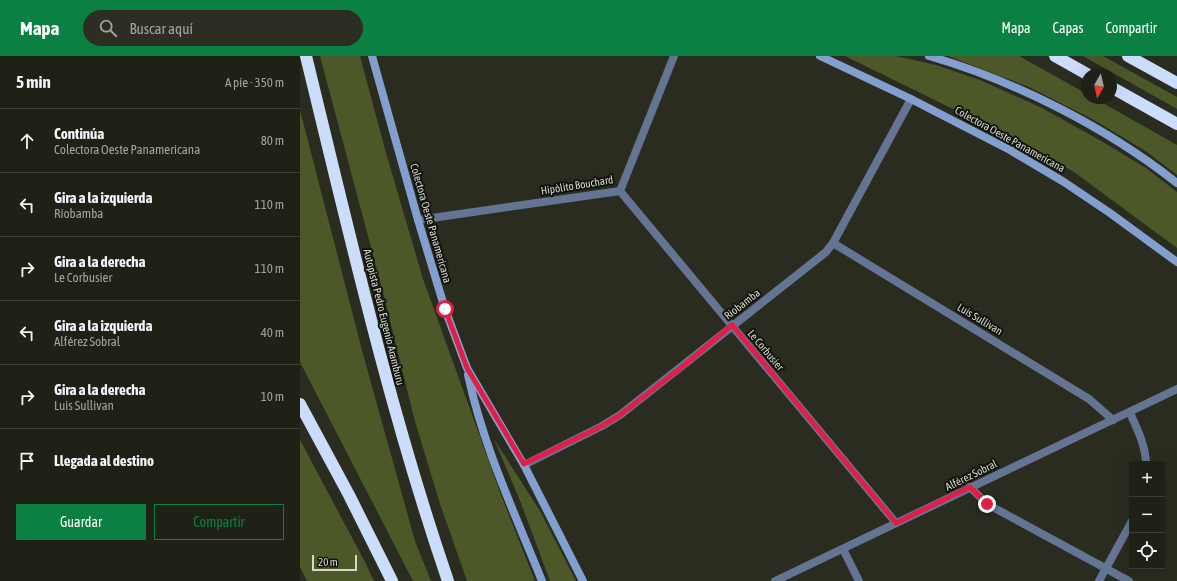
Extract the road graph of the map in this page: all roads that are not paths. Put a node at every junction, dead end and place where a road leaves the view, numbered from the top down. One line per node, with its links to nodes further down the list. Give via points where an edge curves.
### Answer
1 (306, 56): 32 (highway, Autopista Pedro Eugenio Aramburu, via 365,298 426,518)
2 (372, 56): 15 (street, Colectora Oeste Panamericana)
3 (674, 56): 14 (street, Hipòlito Bouchard)
4 (820, 56): 11 (street, Colectora Oeste Panamericana)
5 (928, 56): 13 (street, via 1003,82 1061,110 1116,140)
6 (1055, 56): 8 (highway)
7 (1128, 56): 9 (highway)
8 (1081, 71)
9 (1177, 83)
10 (1117, 90): 12 (highway)
11 (911, 99): 16 (street, Riobamba); 17 (street, Colectora Oeste Panamericana, via 1010,150 1064,182)
12 (1177, 124)
13 (1177, 183)
14 (620, 191): 15 (street, Hipòlito Bouchard); 18 (street, Le Corbusier)
15 (418, 220): 19 (street, Colectora Oeste Panamericana, via 445,309)
16 (833, 243): 18 (street, Riobamba, via 826,252); 23 (street, Luis Sullivan, via 1089,399)
17 (1177, 262)
18 (732, 325): 25 (street, Riobamba, via 620,415); 27 (street, Le Corbusier)
19 (467, 368): 25 (street, Colectora Oeste Panamericana); 33 (street, via 475,406 496,466)
20 (1177, 389): 22 (street, Alférez Sobral)
21 (300, 404): 31 (highway)
22 (1130, 413): 23 (street, Alférez Sobral); 24 (street)
23 (1113, 420): 26 (street, Alférez Sobral)
24 (1146, 461)
25 (524, 464): 34 (street, Colectora Oeste Panamericana)
26 (970, 487): 27 (street, Alférez Sobral); 30 (street, via 987,504)
27 (896, 523): 29 (street, Alférez Sobral)
28 (1129, 527): 30 (street)
29 (843, 549): 35 (street, Alférez Sobral); 36 (street)
30 (1106, 568): 37 (street); 38 (street)
31 (392, 581)
32 (448, 581)
33 (542, 581)
34 (583, 581)
35 (775, 581)
36 (860, 581)
37 (1099, 581)
38 (1129, 581)

